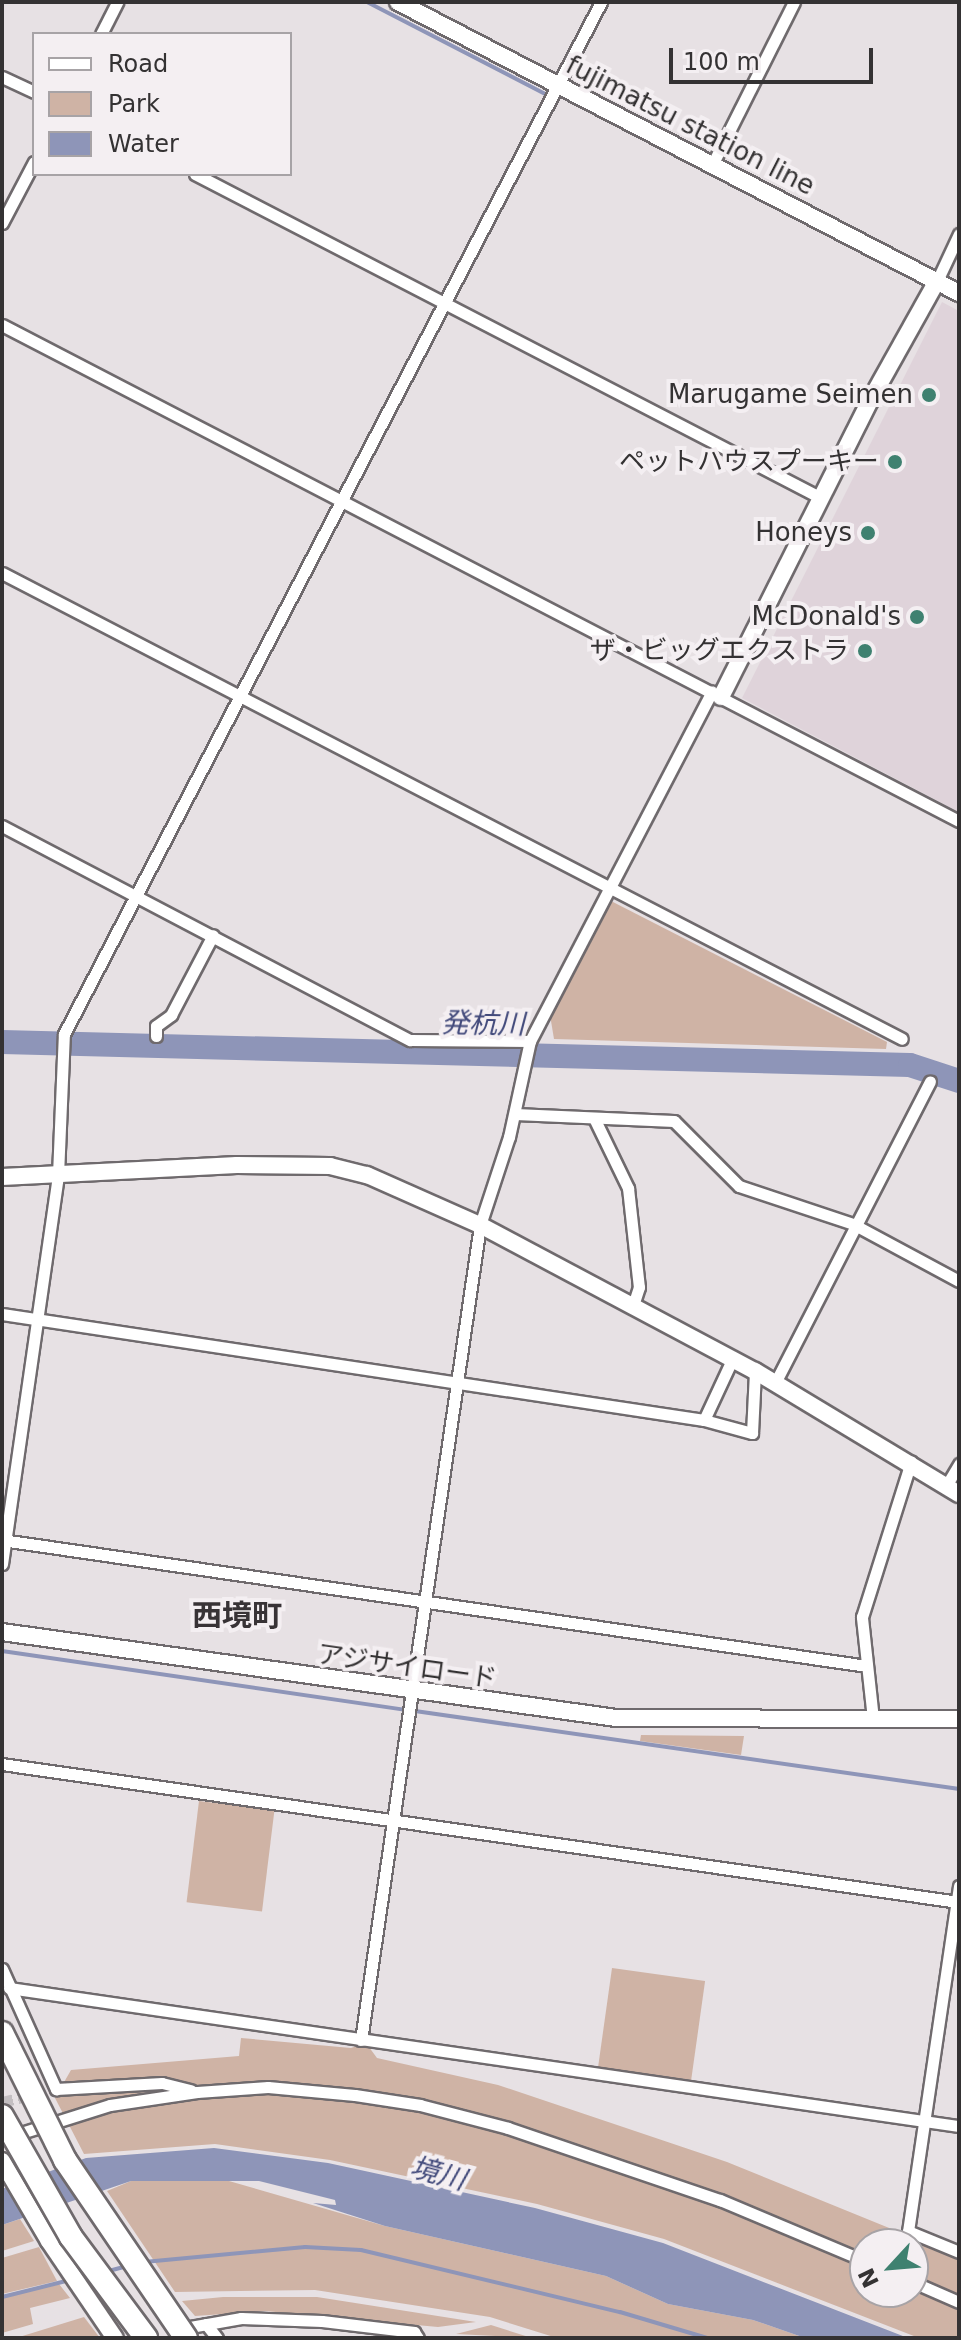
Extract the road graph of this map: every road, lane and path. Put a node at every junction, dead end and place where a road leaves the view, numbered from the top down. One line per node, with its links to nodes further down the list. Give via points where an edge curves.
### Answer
1 (117, 2): 5 (street)
2 (398, 2): 7 (street, fujimatsu station line)
3 (601, 2): 7 (street)
4 (794, 2): 9 (street)
5 (102, 32)
6 (2, 77): 8 (street)
7 (558, 85): 9 (street, fujimatsu station line); 16 (street)
8 (32, 91)
9 (712, 165): 14 (street, fujimatsu station line)
10 (32, 166): 12 (street)
11 (199, 176): 16 (street)
12 (2, 223)
13 (959, 234): 14 (street)
14 (937, 281): 15 (street, fujimatsu station line); 18 (street)
15 (959, 293)
16 (443, 303): 18 (street); 19 (street)
17 (2, 325): 19 (street)
18 (821, 498): 21 (street)
19 (341, 500): 21 (street); 22 (street)
20 (2, 573): 22 (street)
21 (716, 695): 23 (street); 25 (street)
22 (240, 697): 25 (street); 26 (street)
23 (959, 821)
24 (2, 826): 26 (street)
25 (608, 889): 29 (street); 30 (street)
26 (136, 895): 27 (street); 34 (street, via 64,1034)
27 (213, 935): 28 (street, via 171,1015 156,1026); 30 (street, via 410,1040)
28 (156, 1036)
29 (902, 1039)
30 (530, 1041): 32 (street)
31 (930, 1082): 36 (street)
32 (515, 1114): 33 (street); 37 (street)
33 (595, 1120): 36 (street, via 674,1121 739,1186); 39 (street, via 628,1188 639,1287)
34 (58, 1175): 35 (street); 37 (street, via 330,1166 367,1175); 41 (street)
35 (2, 1177)
36 (853, 1224): 38 (street); 45 (street)
37 (480, 1225): 39 (street); 44 (street)
38 (959, 1281)
39 (633, 1306): 42 (street)
40 (2, 1314): 41 (street)
41 (37, 1319): 44 (street); 50 (street)
42 (732, 1360): 43 (street); 46 (street)
43 (755, 1371): 45 (street); 46 (street, via 752,1433)
44 (456, 1380): 46 (street); 52 (street)
45 (775, 1383): 47 (street)
46 (704, 1420)
47 (911, 1462): 49 (street); 54 (street, via 862,1617)
48 (959, 1464): 49 (street)
49 (952, 1490)
50 (4, 1540): 51 (street); 52 (street)
51 (2, 1564)
52 (427, 1601): 54 (street); 55 (street)
53 (2, 1632): 55 (street, アジサイロード)
54 (867, 1666): 56 (street)
55 (410, 1693): 56 (street, アジサイロード, via 616,1718); 59 (street)
56 (873, 1719): 57 (street, アジサイロード)
57 (959, 1719)
58 (2, 1764): 59 (street)
59 (394, 1819): 61 (street); 65 (street)
60 (959, 1886): 61 (street)
61 (958, 1901): 68 (street)
62 (2, 1969): 63 (street)
63 (9, 1988): 65 (street); 66 (street, via 56,2089 162,2083)
64 (2, 2033): 77 (highway, bridge, via 65,2160)
65 (361, 2040): 68 (street)
66 (197, 2092): 70 (street, via 110,2105); 73 (street, via 268,2087 420,2105 508,2128 720,2200)
67 (2, 2116): 79 (highway, bridge, via 71,2237)
68 (924, 2121): 69 (street); 72 (street, via 908,2231)
69 (959, 2126)
70 (2, 2139)
71 (2, 2161): 78 (street)
72 (959, 2252)
73 (849, 2254)
74 (929, 2289): 75 (street)
75 (959, 2302)
76 (206, 2324): 77 (street); 80 (street); 81 (street, via 241,2318 322,2321 414,2332)
77 (188, 2333)
78 (115, 2338)
79 (146, 2338)
80 (217, 2338)
81 (418, 2338)

